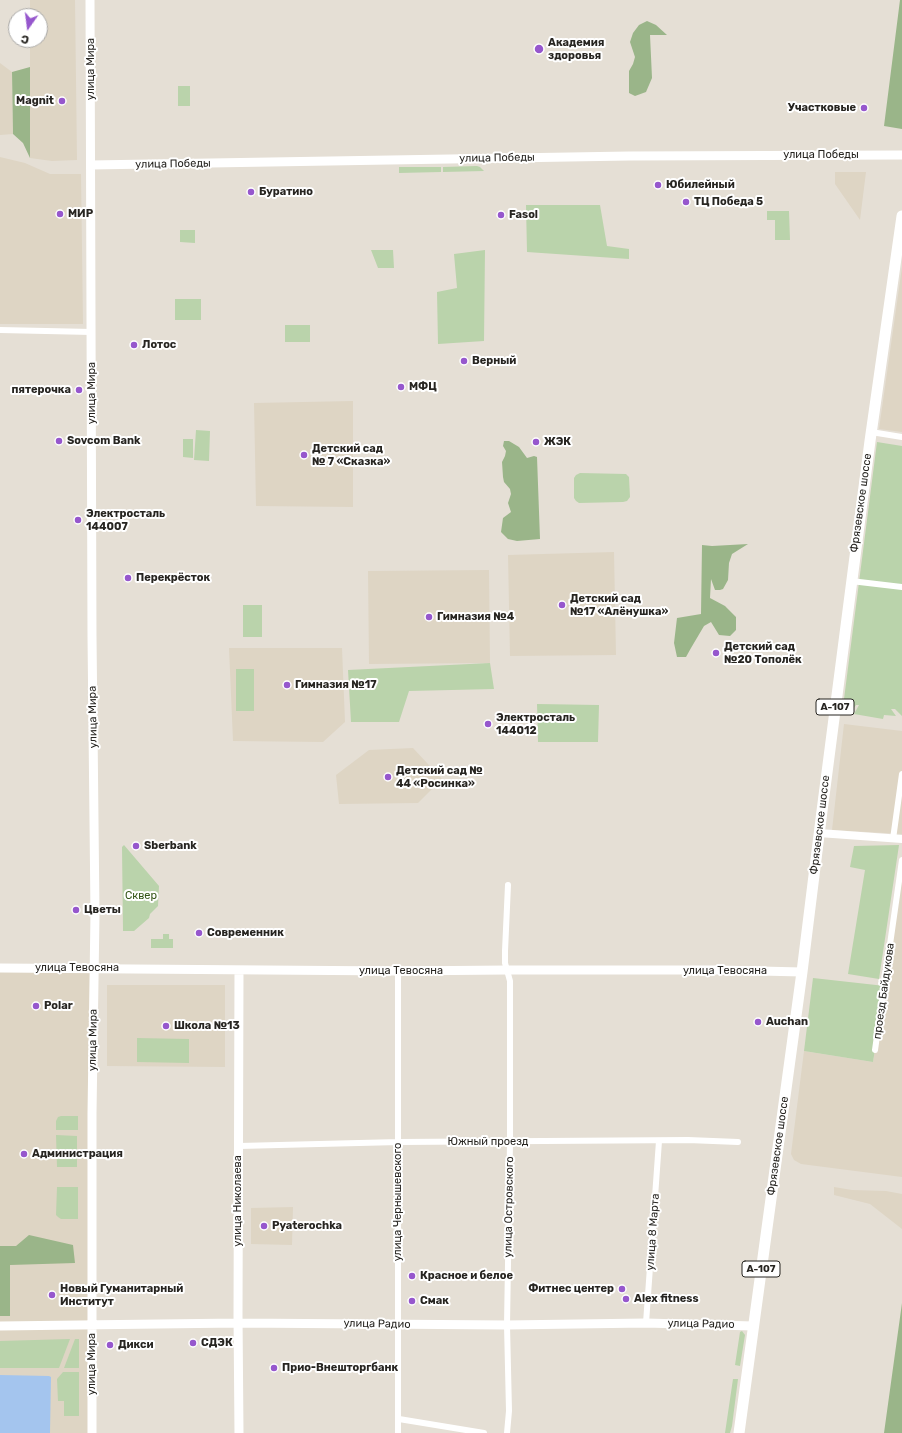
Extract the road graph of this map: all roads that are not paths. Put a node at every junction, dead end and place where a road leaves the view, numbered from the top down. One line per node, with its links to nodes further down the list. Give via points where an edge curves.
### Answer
1 (90, 0): 3 (main road, улица Мира)
2 (902, 155): 3 (main road, улица Победы, via 644,156)
3 (91, 165): 6 (main road, улица Мира)
4 (902, 216): 7 (highway, Фрязевское шоссе / А-107)
5 (0, 330): 6 (street)
6 (92, 332): 18 (main road, улица Мира)
7 (871, 432): 8 (street); 9 (highway, Фрязевское шоссе / А-107)
8 (902, 437)
9 (851, 581): 10 (street); 12 (highway, Фрязевское шоссе / А-107)
10 (902, 587)
11 (902, 774): 13 (street)
12 (819, 832): 13 (street); 22 (highway, Фрязевское шоссе / А-107)
13 (893, 838): 14 (street)
14 (902, 839)
15 (902, 860): 23 (street, проезд Байдукова)
16 (508, 885): 20 (street)
17 (0, 968): 18 (main road, улица Тевосяна)
18 (94, 968): 19 (main road, улица Тевосяна); 31 (main road, улица Мира)
19 (239, 970): 21 (main road, улица Тевосяна); 28 (main road, улица Николаева)
20 (506, 970): 21 (main road, улица Тевосяна); 22 (main road, улица Тевосяна); 26 (street, улица Островского, via 510,981)
21 (398, 971): 25 (street, улица Чернышевского)
22 (802, 972): 35 (highway, Фрязевское шоссе / А-107)
23 (875, 1050)
24 (659, 1141): 26 (street, Южный проезд); 27 (street, Южный проезд); 30 (street, улица 8 Марта)
25 (398, 1142): 26 (street, Южный проезд); 28 (street, Южный проезд); 32 (street, улица Чернышевского)
26 (510, 1142): 33 (street, улица Островского)
27 (738, 1142)
28 (239, 1146): 29 (main road, улица Николаева)
29 (238, 1323): 31 (main road, улица Радио); 32 (main road, улица Радио); 38 (main road, улица Николаева)
30 (646, 1323): 33 (main road, улица Радио); 35 (main road, улица Радио)
31 (92, 1324): 34 (main road, улица Радио); 37 (main road, улица Мира)
32 (398, 1324): 33 (main road, улица Радио); 36 (street, улица Чернышевского)
33 (507, 1325): 41 (street, улица Островского)
34 (0, 1326)
35 (753, 1326): 42 (highway, Фрязевское шоссе / А-107)
36 (399, 1419): 39 (street, улица Чернышевского); 40 (street)
37 (92, 1433)
38 (239, 1433)
39 (398, 1433)
40 (484, 1433)
41 (507, 1433)
42 (739, 1433)

